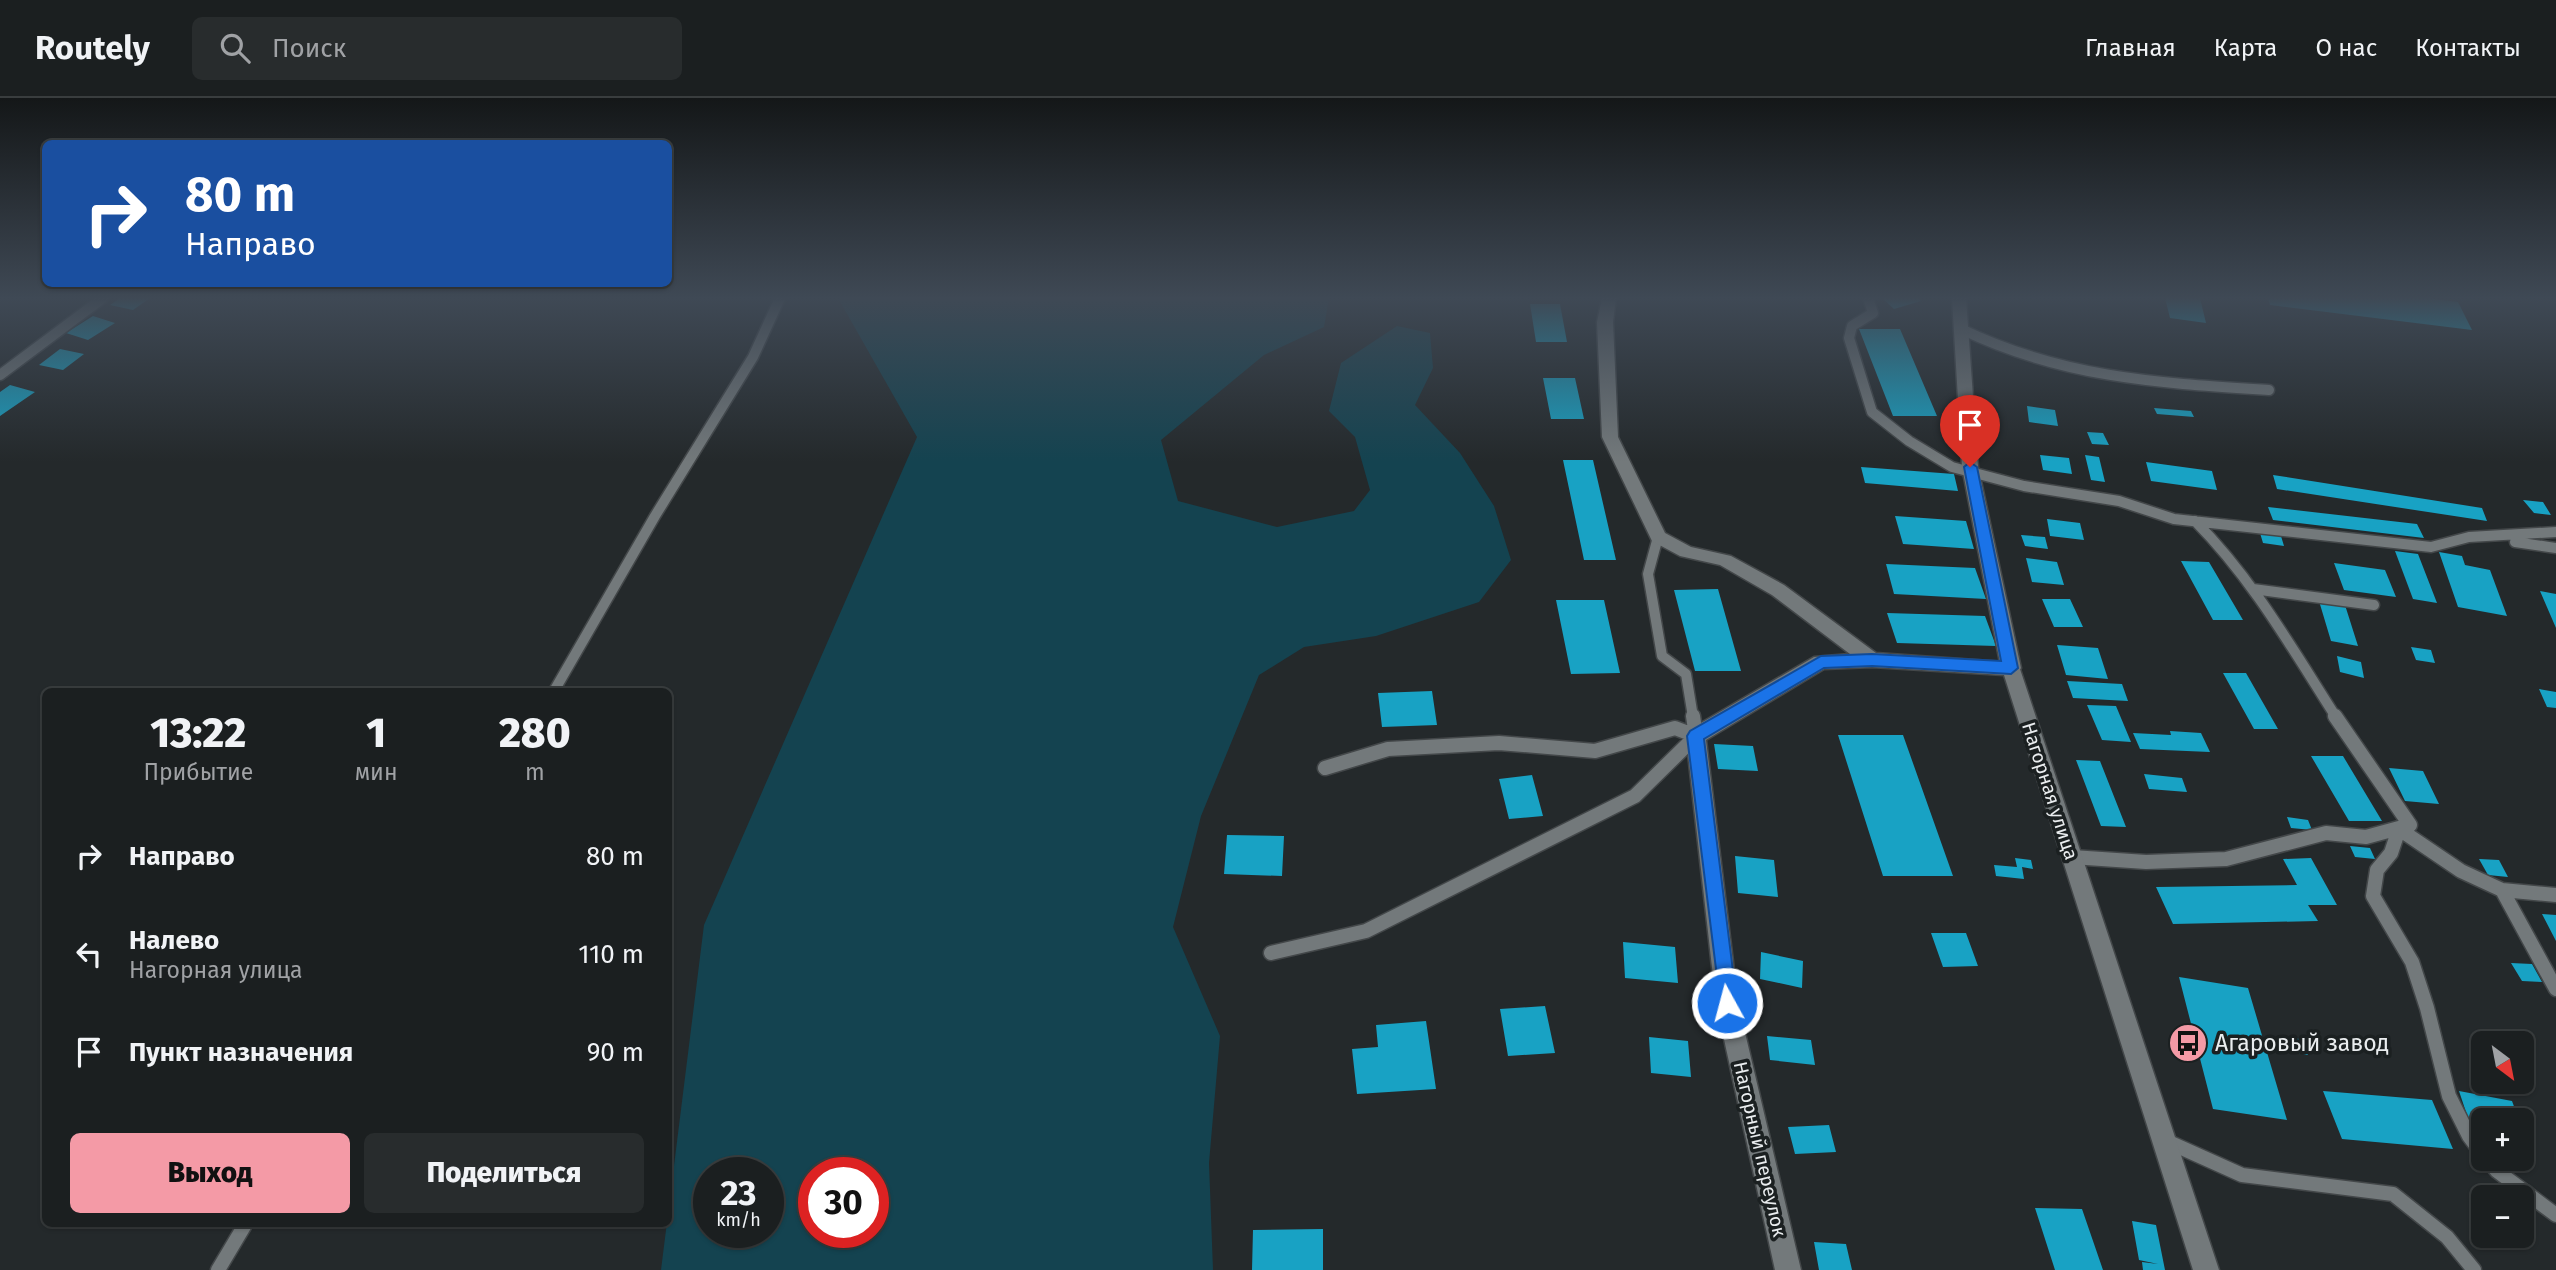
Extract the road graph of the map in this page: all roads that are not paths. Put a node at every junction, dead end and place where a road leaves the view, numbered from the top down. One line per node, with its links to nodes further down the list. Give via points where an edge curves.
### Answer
1 (30, 353): 7 (lane)
2 (755, 353): 19 (lane)
3 (1606, 353): 12 (street, via 1610,437)
4 (1853, 353): 9 (lane, via 1871,412 1942,461)
5 (1963, 353): 9 (street, Нагорная улица)
6 (2016, 353): 8 (lane, via 2085,373)
7 (0, 375)
8 (2269, 390)
9 (1972, 473): 10 (lane, via 2119,501); 18 (street, Нагорная улица)
10 (2195, 521): 13 (lane, via 2431,547); 15 (lane)
11 (2556, 532): 13 (lane)
12 (1658, 537): 17 (street, via 1686,552 1726,560 1778,590); 20 (lane, via 1648,574 1662,656 1686,674)
13 (2469, 537): 14 (lane)
14 (2556, 548)
15 (2253, 589): 16 (lane); 22 (lane, via 2410,825)
16 (2374, 605)
17 (1872, 660): 18 (street); 20 (street, via 1821,662)
18 (2011, 668): 23 (street, Нагорная улица)
19 (556, 688)
20 (1696, 736): 21 (lane, via 1675,728 1595,751 1499,743 1388,749); 26 (lane, via 1635,796 1366,931); 34 (street, Нагорный переулок, via 1727,1003)
21 (1325, 768)
22 (2399, 829): 23 (lane, via 2366,838 2326,832 2226,859 2146,862); 24 (lane, via 2445,864); 29 (lane, via 2391,853 2377,870 2373,896 2402,941 2421,984 2451,1106)
23 (2072, 857): 28 (street, Нагорная улица)
24 (2502, 890): 25 (lane); 27 (lane)
25 (2556, 895)
26 (1271, 953)
27 (2556, 989)
28 (2164, 1140): 35 (street, Нагорная улица); 36 (lane, via 2242,1175 2393,1194 2447,1237)
29 (2471, 1141)
30 (2497, 1171): 31 (lane)
31 (2556, 1214)
32 (244, 1227): 33 (lane)
33 (218, 1270)
34 (1788, 1270)
35 (2206, 1270)
36 (2474, 1270)

